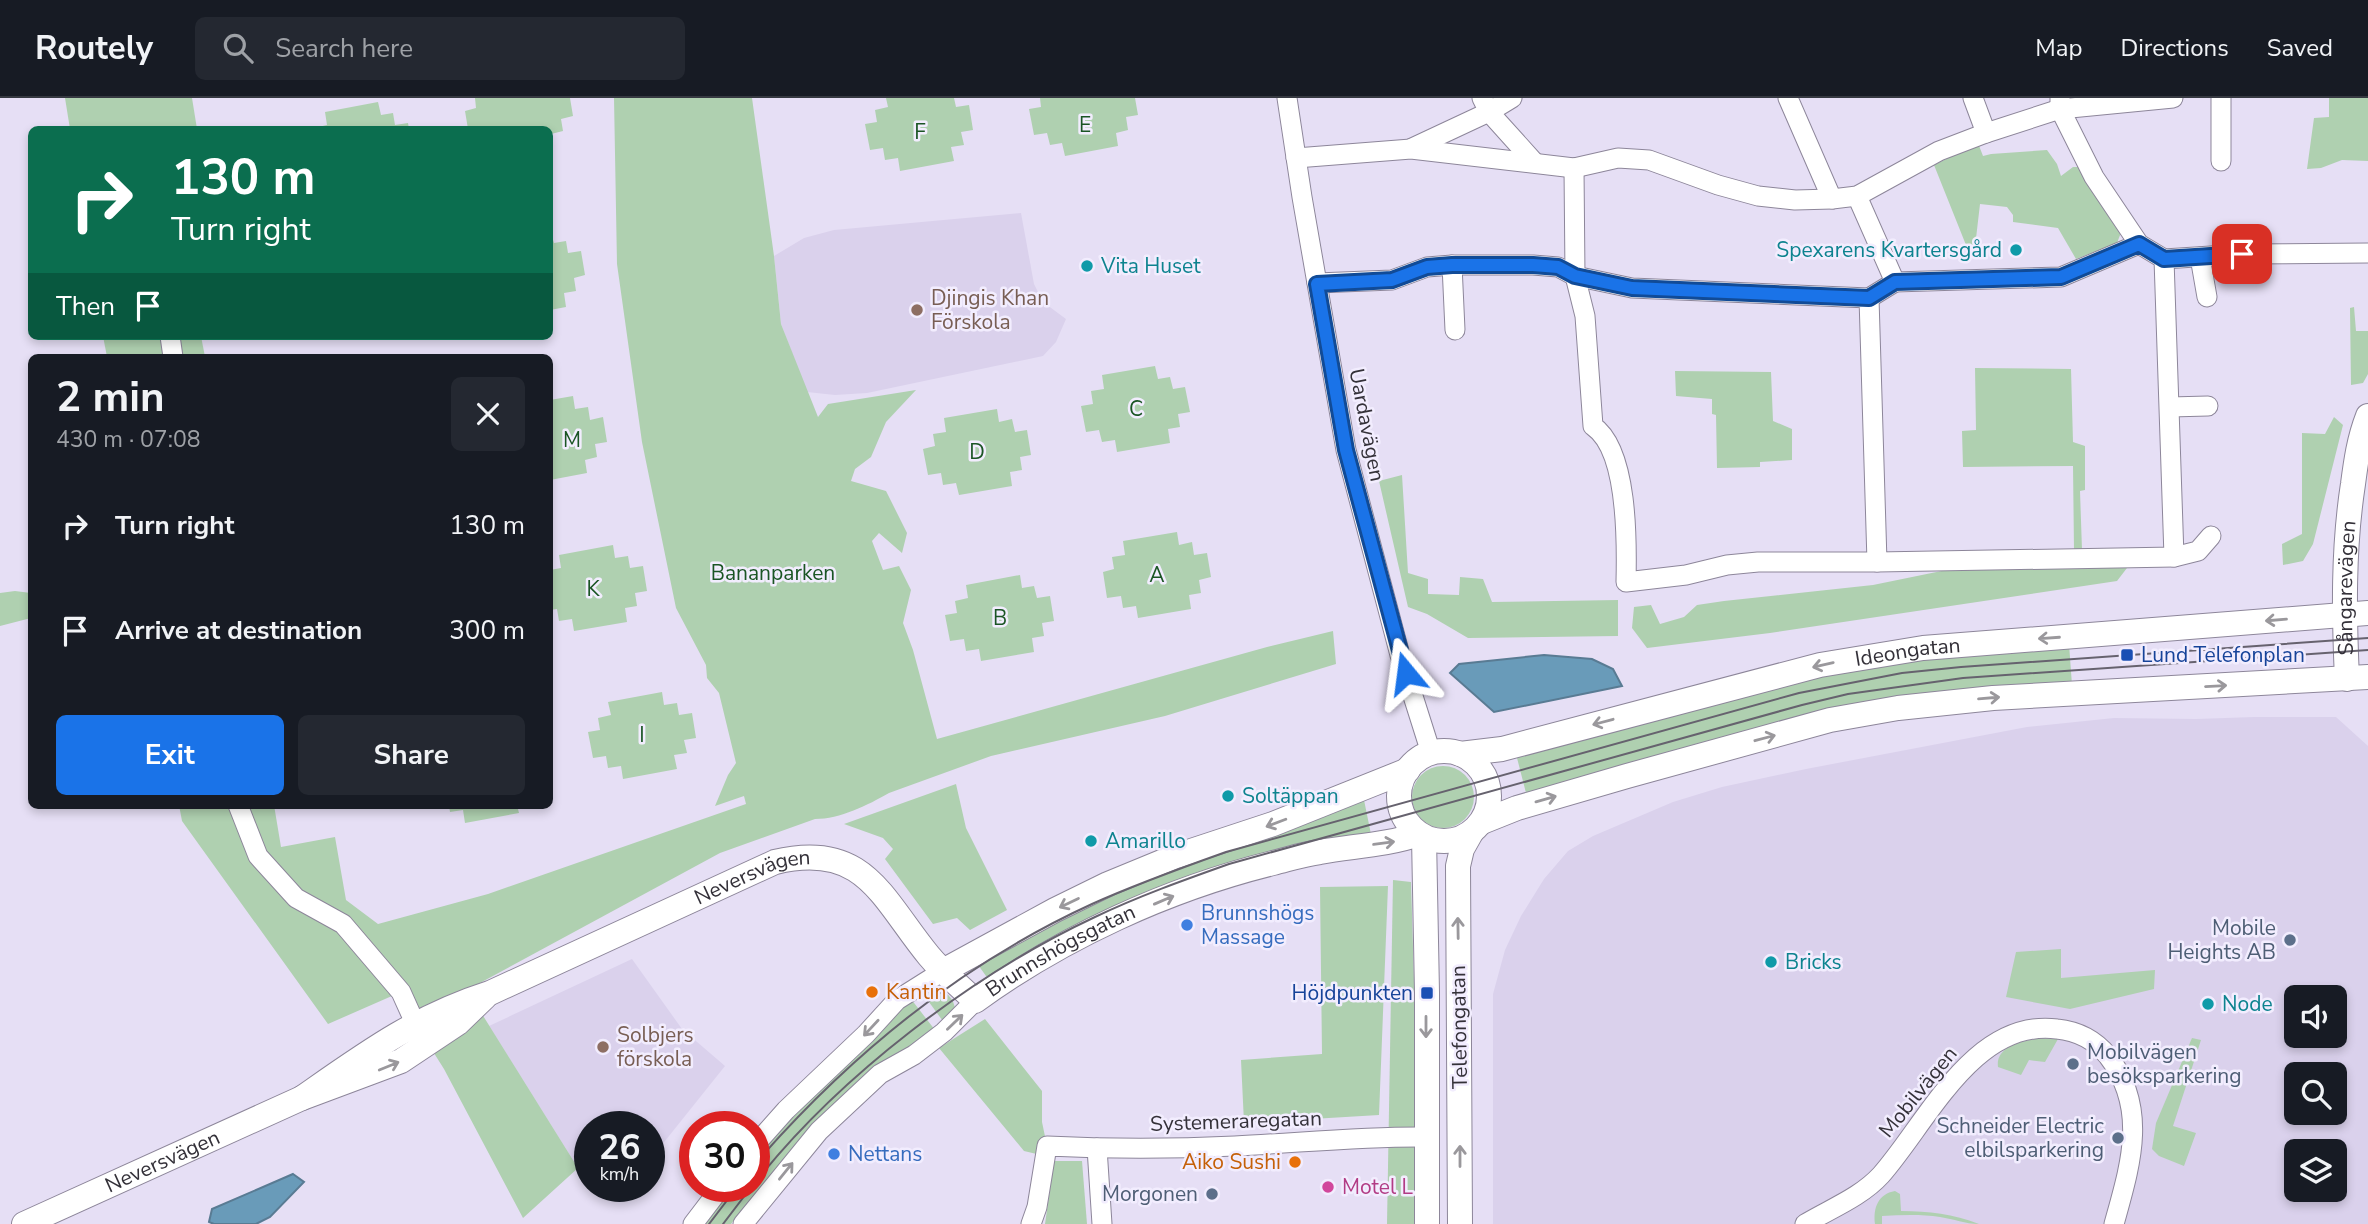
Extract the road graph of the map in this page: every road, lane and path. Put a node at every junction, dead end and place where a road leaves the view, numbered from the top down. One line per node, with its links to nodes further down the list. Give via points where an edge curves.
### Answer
1 (1287, 98): 11 (street, Uardavägen)
2 (1512, 98): 8 (street)
3 (1788, 98): 16 (street)
4 (1973, 98): 9 (street)
5 (2173, 98): 7 (street)
6 (2221, 98): 12 (street)
7 (2060, 103): 9 (street); 17 (street, via 2094,177)
8 (1485, 105): 10 (street); 13 (street)
9 (1986, 132): 15 (street, via 1939,151)
10 (1411, 149): 11 (street); 13 (street)
11 (1296, 158): 24 (street, Uardavägen)
12 (2221, 162)
13 (1535, 163): 14 (street)
14 (1574, 168): 16 (street, via 1618,158 1649,160 1758,196); 22 (street)
15 (1857, 196): 16 (street); 23 (street)
16 (1832, 199)
17 (2139, 244): 20 (street); 23 (street, via 2061,277)
18 (2368, 253): 19 (street)
19 (2200, 257): 20 (street); 25 (street)
20 (2164, 259): 28 (street)
21 (1452, 265): 22 (street, via 1558,267); 24 (street, via 1427,267 1392,280); 27 (street)
22 (1575, 276): 26 (street, via 1632,288); 33 (street, via 1586,316 1593,426 1609,446 1622,489 1626,582 1758,562)
23 (1895, 282): 26 (street)
24 (1317, 284): 36 (street, Uardavägen, via 1346,450)
25 (2207, 297)
26 (1869, 298): 33 (street)
27 (1455, 330)
28 (2170, 407): 29 (street); 32 (street)
29 (2208, 407)
30 (2368, 416): 34 (street, Sångarevägen, via 2360,437 2347,527)
31 (2211, 536): 32 (street, via 2198,551)
32 (2174, 557): 33 (street)
33 (1877, 562)
34 (2356, 614): 35 (street, Sångarevägen); 37 (street, Ideongatan, one-way to 37, via 1865,656 1502,749)
35 (2357, 678): 40 (street, one-way to 35, via 1517,808 1641,772 1830,720 1898,708 1993,698)
36 (1431, 753): 37 (street); 38 (street)
37 (1460, 754): 40 (street, via 1486,779 1489,804)
38 (1408, 770): 41 (street, via 1401,783 1400,803 1406,820); 42 (street, Brunnshögsgatan, one-way to 42, via 1108,884)
39 (240, 809): 45 (street, via 258,856 296,898 343,924 401,992)
40 (1476, 827): 41 (street, via 1449,841); 58 (street, Telefongatan, one-way to 40, via 1458,866)
41 (1422, 835): 44 (street, Brunnshögsgatan, one-way to 41, via 1061,947 1178,894 1318,852); 49 (street, Telefongatan, one-way to 49)
42 (943, 971): 43 (street, Neversvägen, via 857,869 824,858 799,856 775,862); 44 (street, Neversvägen); 48 (street, Brunnshögsgatan, one-way to 48, via 897,1000)
43 (490, 993): 45 (street, Neversvägen); 46 (street, Neversvägen)
44 (975, 1001): 54 (street, Brunnshögsgatan, one-way to 44, via 819,1131 880,1074 914,1055)
45 (415, 1023): 46 (street); 47 (street, Neversvägen)
46 (420, 1050): 47 (street, Neversvägen, one-way to 46)
47 (302, 1098): 52 (street, Neversvägen)
48 (770, 1128)
49 (1428, 1137): 50 (street, Systemeraregatan); 57 (street, Telefongatan)
50 (1097, 1148): 55 (street, Systemeraregatan, via 1047,1146); 56 (street)
51 (710, 1202): 53 (street)
52 (24, 1224)
53 (693, 1224)
54 (743, 1224)
55 (1031, 1224)
56 (1102, 1224)
57 (1427, 1224)
58 (1460, 1224)
59 (1805, 1224): 60 (street, Mobilvägen, via 1879,1177 1945,1090 1978,1055 2011,1035 2047,1028 2072,1032 2099,1046 2130,1095 2131,1154)
60 (2113, 1224)

